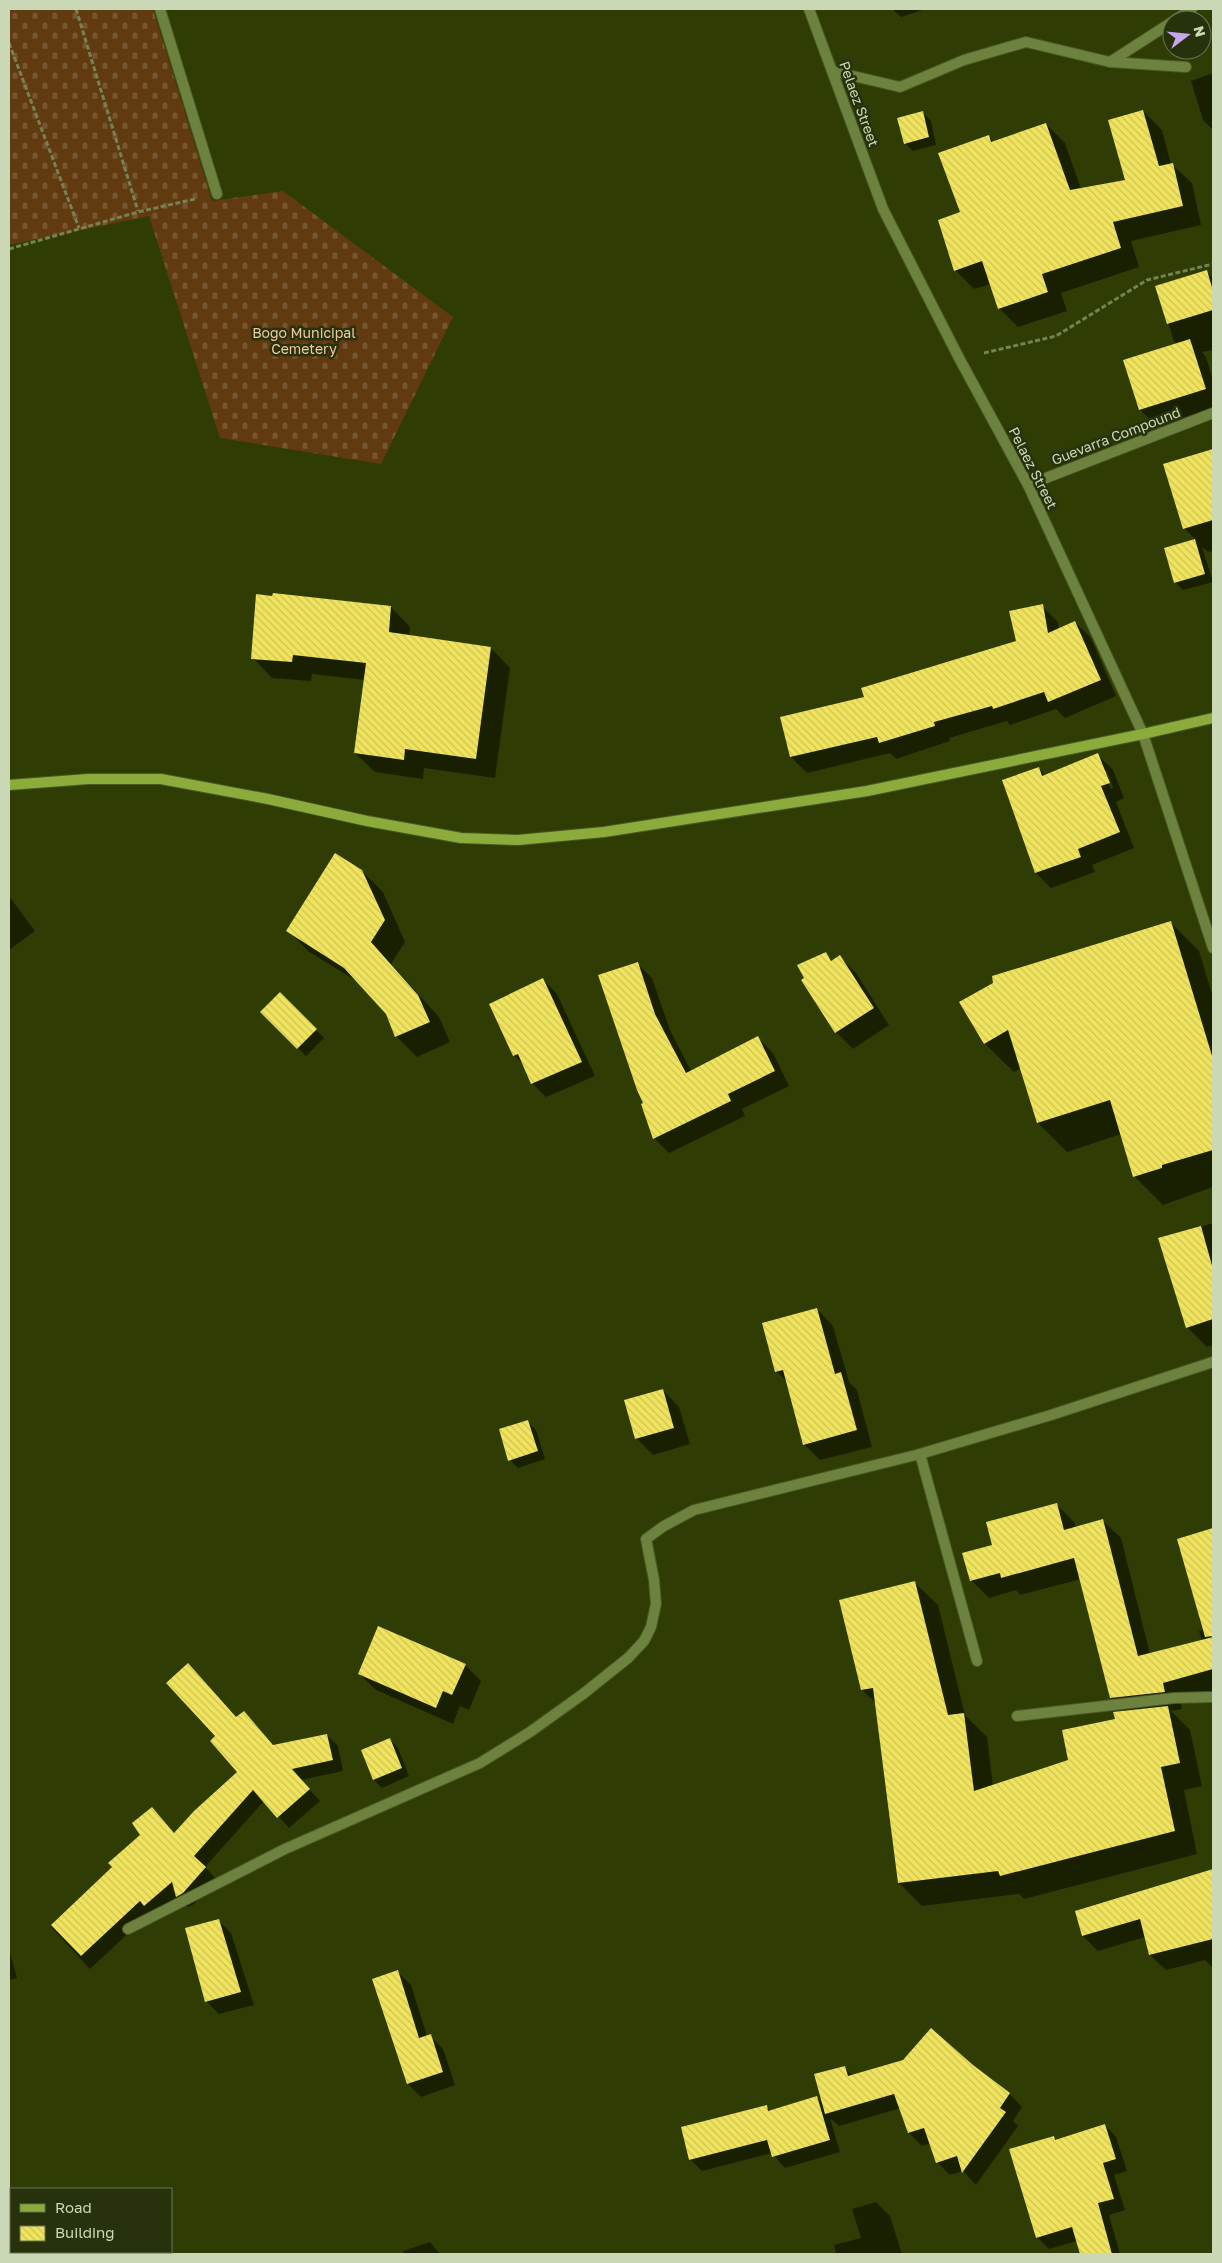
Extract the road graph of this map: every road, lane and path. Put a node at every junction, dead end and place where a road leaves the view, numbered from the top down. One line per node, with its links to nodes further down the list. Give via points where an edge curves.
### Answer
1 (76, 9): 10 (path)
2 (160, 9): 9 (street)
3 (809, 9): 8 (street, Pelaez Street)
4 (1162, 28): 6 (street)
5 (9, 43): 11 (path)
6 (1110, 62): 7 (street); 8 (street, via 1026,42 964,60 900,87)
7 (1186, 68)
8 (832, 71): 14 (street, Pelaez Street, via 883,209)
9 (217, 194): 10 (path)
10 (138, 212): 11 (path)
11 (79, 228): 12 (path)
12 (9, 249)
13 (1213, 264): 14 (path, via 1147,280 1056,336)
14 (959, 358): 16 (street, Pelaez Street)
15 (1213, 413): 16 (street, Guevarra Compound)
16 (1028, 485): 18 (street, Pelaez Street)
17 (1213, 718): 18 (main road)
18 (1143, 734): 19 (main road, via 867,791 604,832 518,840 461,838 161,779 88,779); 20 (street, Pelaez Street)
19 (9, 785)
20 (1213, 948)
21 (1213, 1362): 22 (street)
22 (920, 1454): 23 (street); 26 (street, via 694,1510 664,1526 646,1539 656,1604 651,1627 644,1641 628,1658 582,1694 480,1763 284,1849)
23 (977, 1661)
24 (1213, 1697): 25 (street, via 1174,1698)
25 (1016, 1716)
26 (128, 1929)

